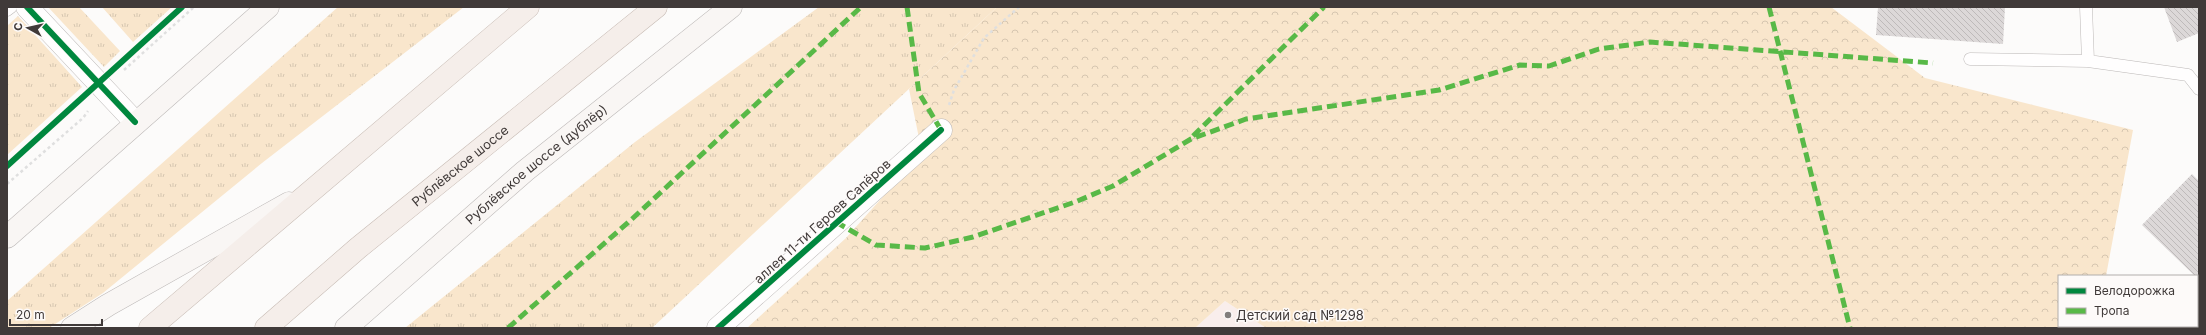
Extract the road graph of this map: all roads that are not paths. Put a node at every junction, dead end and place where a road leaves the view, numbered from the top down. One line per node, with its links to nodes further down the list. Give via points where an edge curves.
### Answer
1 (11, 7): 8 (lane)
2 (27, 7): 13 (street)
3 (268, 7): 13 (main road)
4 (528, 7): 15 (main road)
5 (656, 7): 19 (main road, Рублёвское шоссе, via 358,248)
6 (731, 7): 20 (main road, Рублёвское шоссе (дублёр), via 525,171)
7 (2086, 7): 10 (lane)
8 (7, 10)
9 (1970, 59): 10 (lane)
10 (2088, 62): 11 (lane)
11 (2194, 73): 12 (lane)
12 (2199, 90)
13 (135, 122): 16 (main road)
14 (941, 130): 21 (street, аллея 11-ти Героев Сапёров)
15 (307, 193): 17 (main road, via 108,305); 18 (main road)
16 (7, 237)
17 (72, 328)
18 (150, 328)
19 (266, 328)
20 (346, 328)
21 (718, 328)

